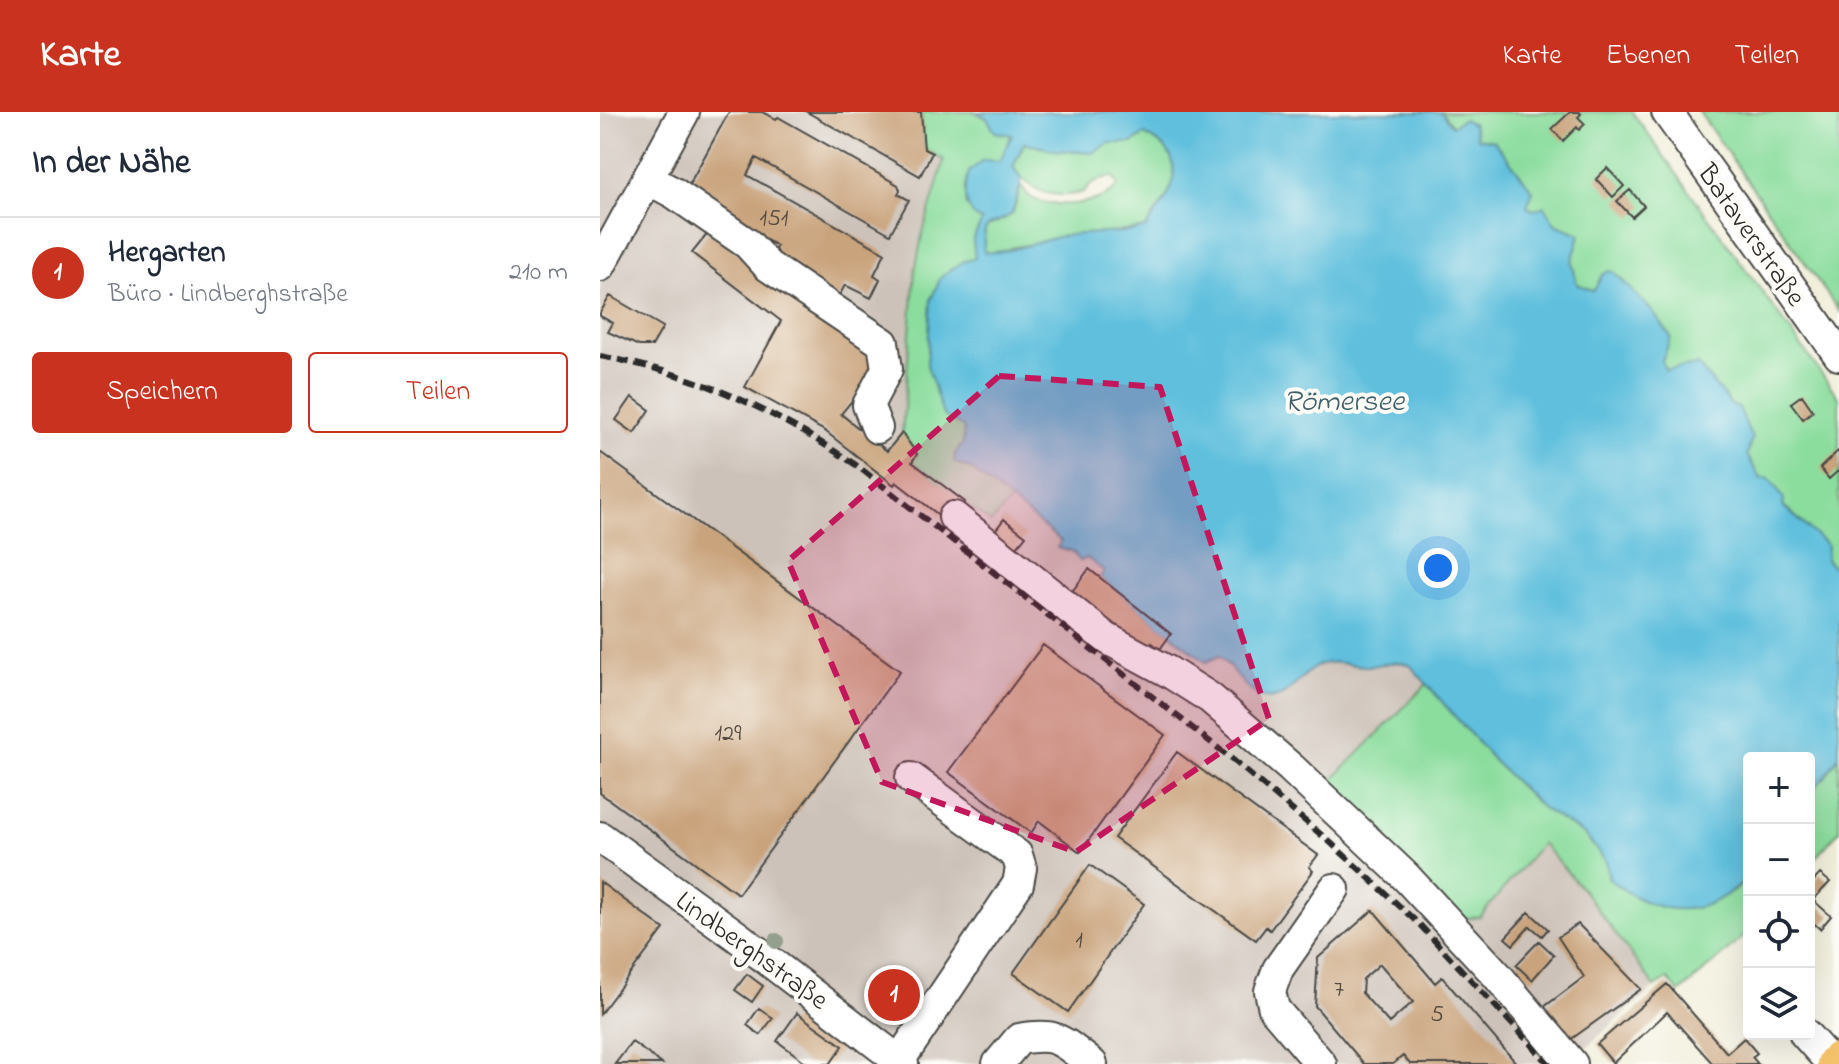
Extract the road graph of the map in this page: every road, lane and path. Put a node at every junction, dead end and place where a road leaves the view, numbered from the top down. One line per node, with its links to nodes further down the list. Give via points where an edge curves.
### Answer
1 (684, 112): 3 (street)
2 (1667, 112): 5 (street, Bataverstraße)
3 (648, 179): 4 (street); 6 (street, via 883,343 887,369 868,405)
4 (601, 262)
5 (1839, 355)
6 (877, 428)
7 (954, 517): 17 (street, via 1106,638 1210,698 1291,768 1406,877)
8 (911, 778): 12 (street, via 1017,855 1021,868 1018,884)
9 (600, 837): 12 (street, Lindberghstraße)
10 (1334, 889): 16 (street, via 1278,969 1270,991 1274,1009)
11 (1811, 1040): 13 (street)
12 (901, 1062)
13 (1836, 1063)
14 (998, 1064): 15 (street, via 1019,1039 1045,1034)
15 (1092, 1064)
16 (1321, 1064)
17 (1572, 1064)

